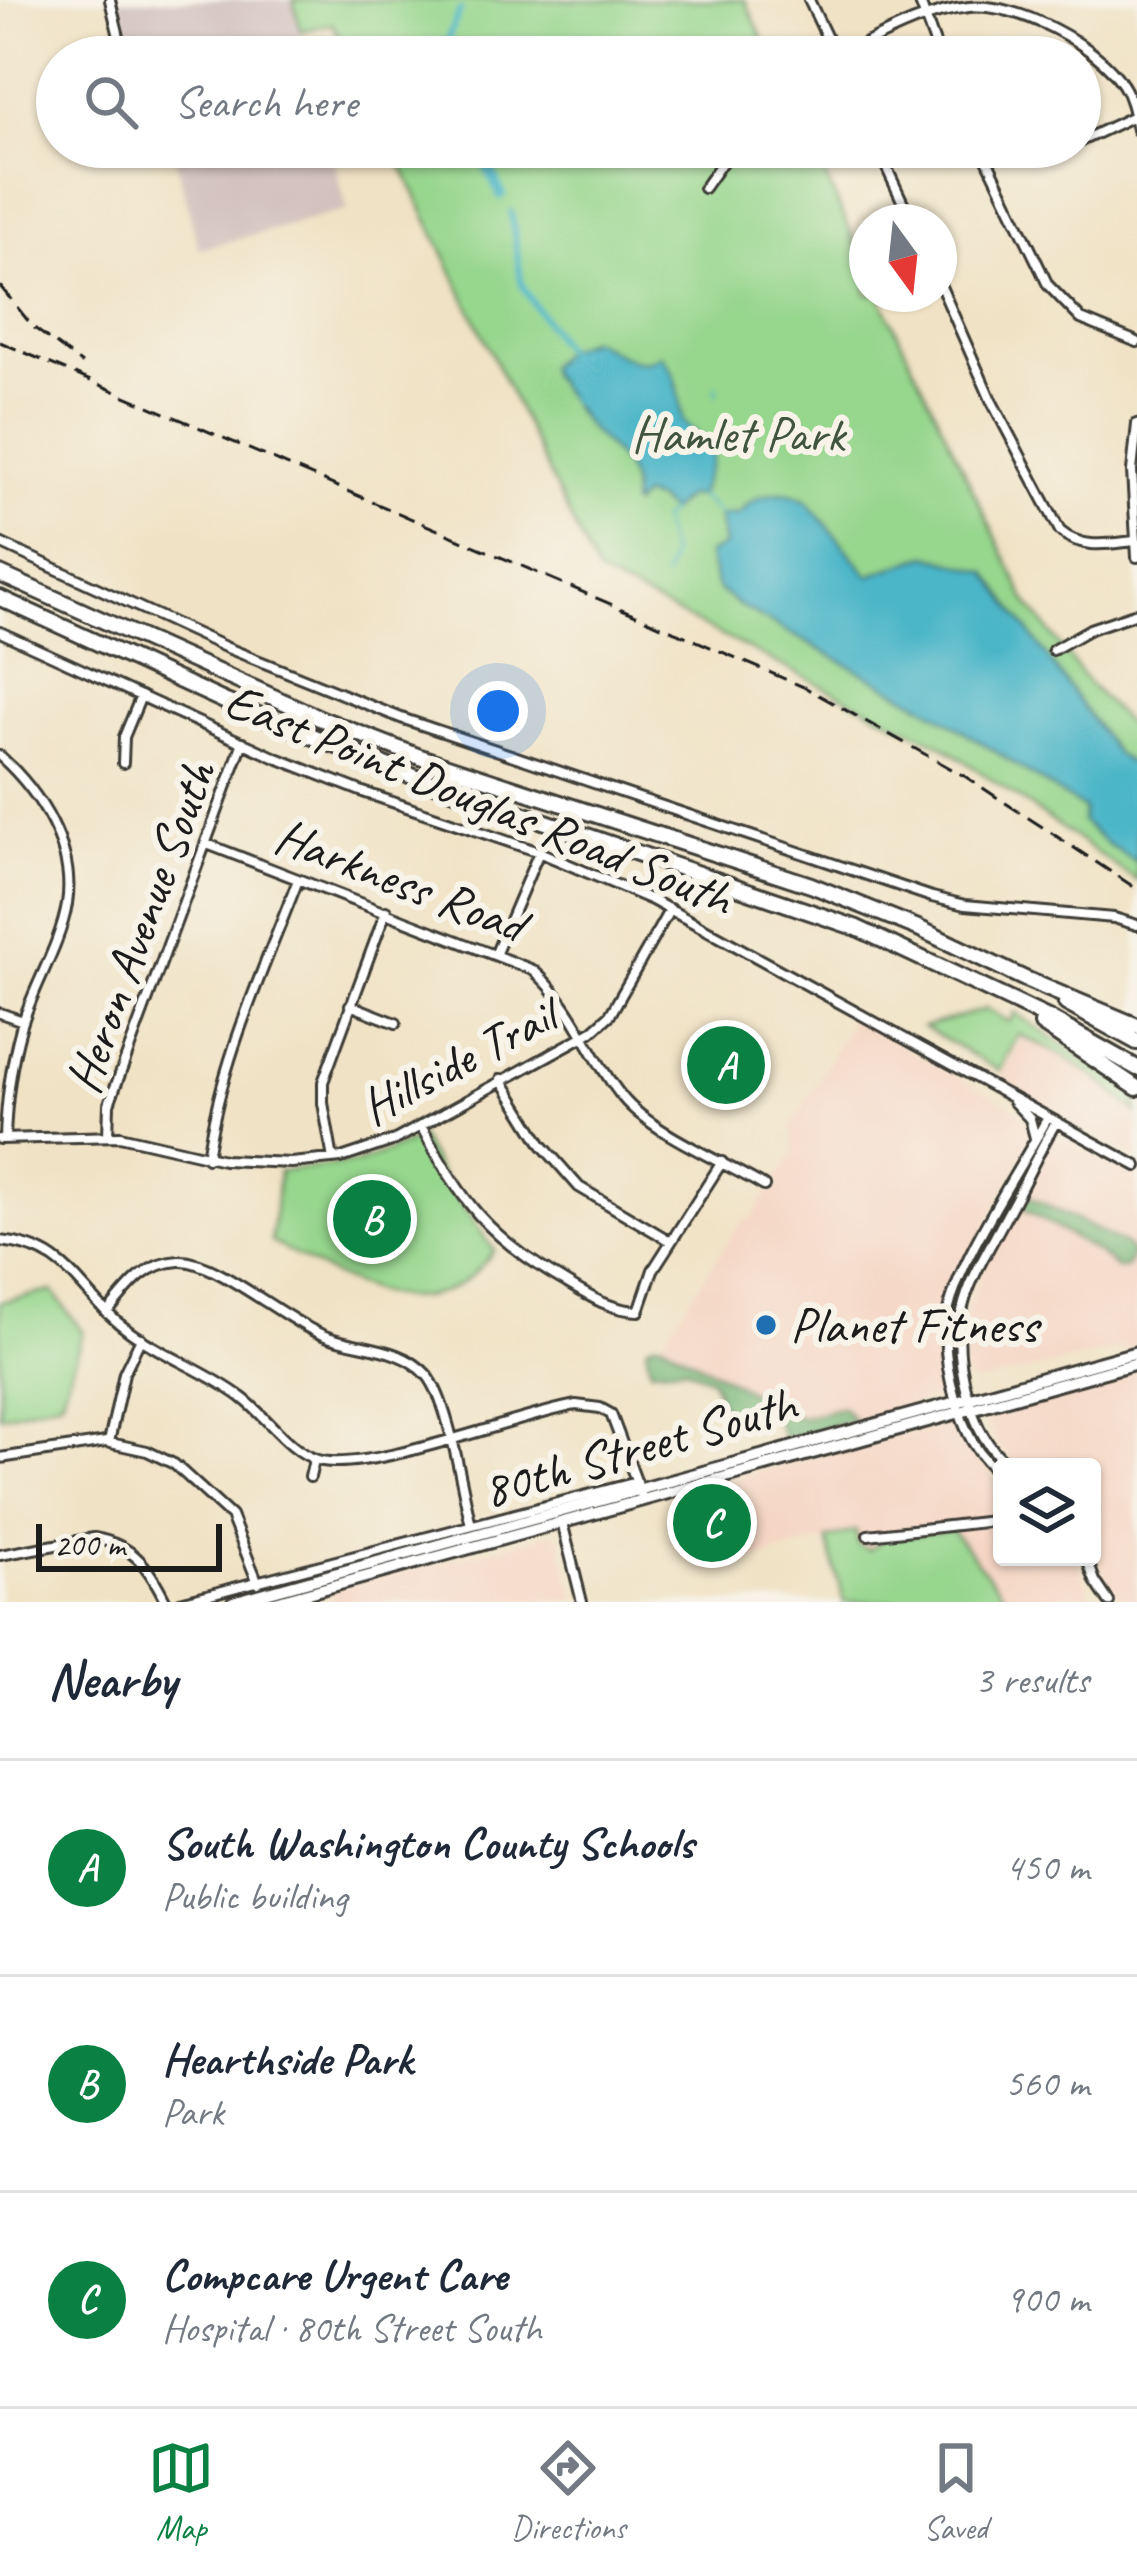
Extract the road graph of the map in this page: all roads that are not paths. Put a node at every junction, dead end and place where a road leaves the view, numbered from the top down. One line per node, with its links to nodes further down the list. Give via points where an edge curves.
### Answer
1 (110, 0): 5 (street)
2 (809, 0): 6 (street)
3 (919, 0): 4 (street)
4 (925, 16): 7 (street); 8 (street); 9 (street, via 996,7)
5 (119, 36)
6 (827, 36)
7 (882, 36)
8 (932, 36)
9 (1064, 36)
10 (1101, 62): 11 (street, via 1126,88)
11 (1136, 116): 12 (street); 13 (street)
12 (1137, 130)
13 (1101, 132)
14 (718, 168): 17 (street)
15 (887, 168): 18 (street)
16 (991, 168): 20 (street, via 1048,284 1082,320)
17 (704, 188)
18 (904, 204)
19 (952, 312): 22 (street, via 1060,532 1090,545)
20 (1137, 342)
21 (1137, 424): 22 (street)
22 (1134, 542): 24 (street)
23 (0, 543): 39 (street, via 323,688 530,762 932,897)
24 (1137, 557)
25 (0, 574): 42 (highway, via 322,719 812,885)
26 (0, 598): 41 (highway, via 417,778 785,901)
27 (1137, 613): 29 (street)
28 (0, 632): 30 (street, East Point Douglas Road South)
29 (1054, 650)
30 (140, 696): 31 (street, East Point Douglas Road South); 33 (street)
31 (243, 742): 34 (street, Heron Avenue South); 35 (street, East Point Douglas Road South)
32 (0, 756): 45 (street, via 57,833 69,878 67,908)
33 (123, 763)
34 (207, 844): 36 (street, Harkness Road); 56 (street, Heron Avenue South, via 109,1104)
35 (539, 852): 37 (street, East Point Douglas Road South); 40 (street)
36 (298, 880): 38 (street, Harkness Road); 59 (street, via 215,1102)
37 (670, 909): 48 (street, Hillside Trail, via 610,1015); 53 (street, East Point Douglas Road South)
38 (386, 911): 40 (street, Harkness Road); 43 (street)
39 (1137, 925)
40 (496, 952): 48 (street, Harkness Road, via 550,985)
41 (939, 964): 50 (highway); 52 (highway)
42 (1025, 979): 47 (highway); 49 (highway)
43 (350, 1005): 46 (street); 60 (street, via 323,1082)
44 (0, 1013): 45 (street)
45 (23, 1021): 57 (street)
46 (396, 1024)
47 (1137, 1026)
48 (585, 1035): 51 (street, Hillside Trail); 61 (street, Harkness Road, via 639,1113)
49 (1137, 1042)
50 (1137, 1068)
51 (501, 1079): 55 (street, Hillside Trail); 65 (street, via 579,1187)
52 (1137, 1088)
53 (1003, 1092): 54 (street, East Point Douglas Road South); 58 (street, via 1029,1117)
54 (1052, 1120): 58 (street); 62 (street, East Point Douglas Road South); 70 (street, via 964,1296 957,1336)
55 (421, 1126): 60 (street, Hillside Trail); 65 (street, via 449,1180 506,1244 612,1308 639,1311)
56 (107, 1136): 57 (street, Hillside Trail); 59 (street, Hillside Trail)
57 (2, 1139)
58 (1035, 1142): 70 (street, via 952,1298 945,1346)
59 (208, 1158): 60 (street, Hillside Trail)
60 (333, 1159)
61 (722, 1162): 63 (street, Harkness Road); 65 (street)
62 (1137, 1166)
63 (764, 1186)
64 (0, 1241): 66 (street, via 51,1253)
65 (670, 1241)
66 (107, 1312): 67 (street); 71 (street, via 145,1270 191,1261 325,1336 416,1365 440,1397)
67 (141, 1338): 72 (street); 75 (street, via 240,1396)
68 (1137, 1352): 70 (main road, 80th Street South)
69 (1137, 1363): 70 (main road, 80th Street South)
70 (963, 1404): 74 (street); 76 (street, via 974,1448); 78 (main road, 80th Street South)
71 (450, 1438): 75 (street, via 356,1460); 78 (street, via 559,1408 600,1408 619,1426); 81 (street)
72 (109, 1442): 73 (street); 86 (street, via 174,1465 216,1501 240,1532)
73 (0, 1458)
74 (1002, 1458)
75 (314, 1460): 77 (street)
76 (993, 1467)
77 (310, 1477)
78 (640, 1491): 79 (main road, 80th Street South); 81 (street, 80th Street South)
79 (560, 1518): 85 (main road, 80th Street South); 92 (street)
80 (993, 1521): 82 (street)
81 (471, 1525): 86 (street, 80th Street South)
82 (868, 1535)
83 (0, 1555): 87 (street, via 108,1540 136,1553)
84 (1089, 1566): 93 (street)
85 (321, 1582): 89 (main road, 80th Street South); 90 (main road, 80th Street South); 91 (main road)
86 (258, 1583): 88 (street, 80th Street South)
87 (166, 1602)
88 (180, 1602)
89 (233, 1602)
90 (275, 1602)
91 (327, 1602)
92 (582, 1602)
93 (1109, 1602)

